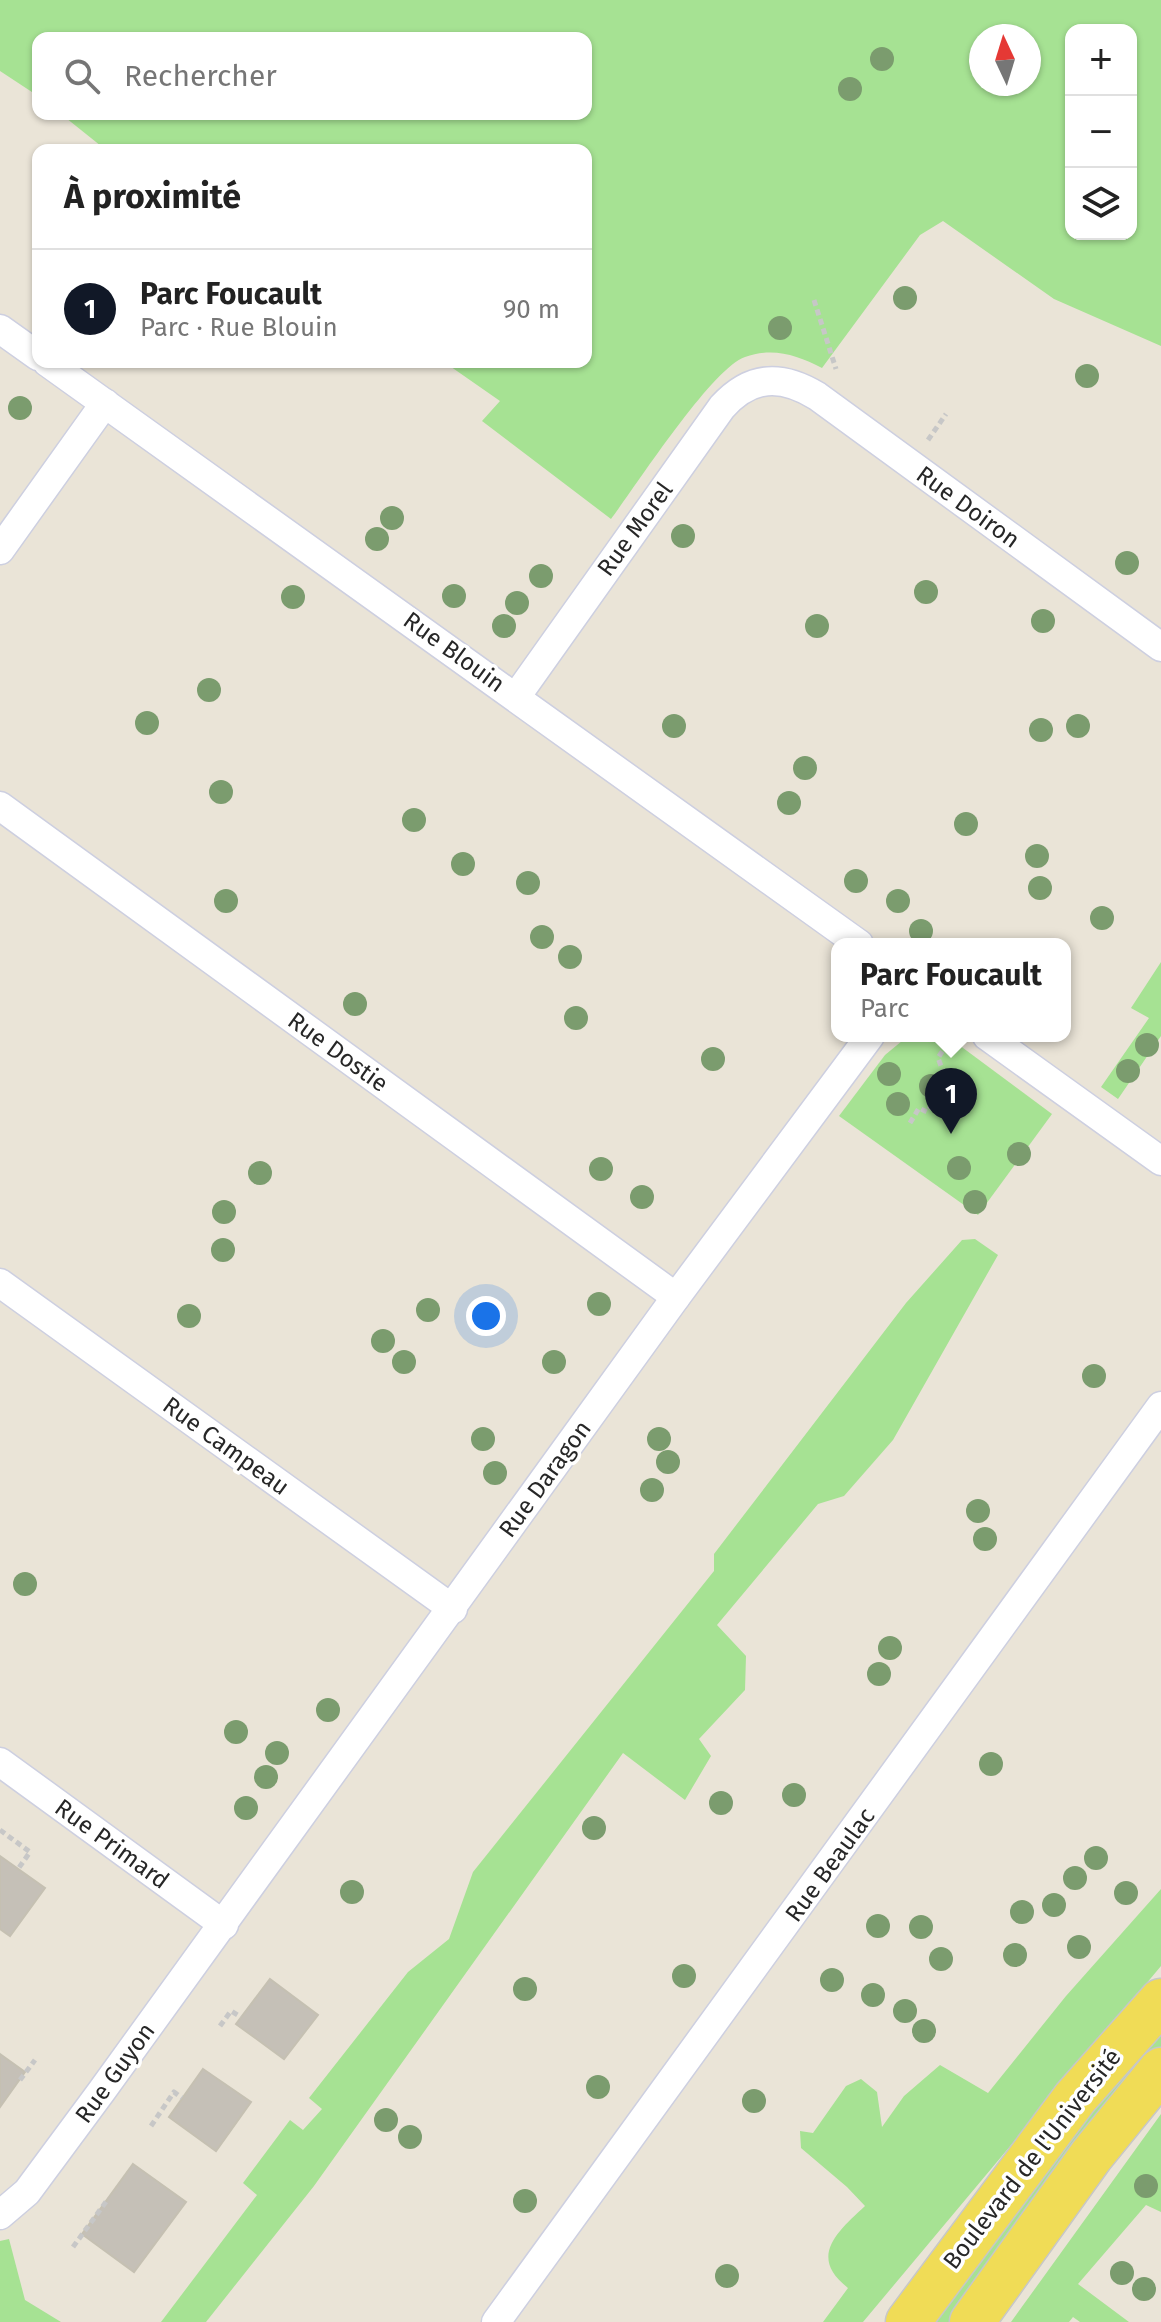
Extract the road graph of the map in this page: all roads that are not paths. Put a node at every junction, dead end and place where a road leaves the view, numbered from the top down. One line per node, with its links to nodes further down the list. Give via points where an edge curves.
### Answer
1 (0, 329): 2 (street)
2 (32, 352)
3 (55, 368): 5 (street, Rue Blouin)
4 (769, 379): 7 (street, Rue Doiron, via 787,381 817,396); 8 (street, Rue Morel, via 752,382 722,407)
5 (105, 403): 6 (street); 8 (street, Rue Blouin)
6 (0, 550)
7 (1161, 647)
8 (516, 697): 10 (street, Rue Blouin)
9 (0, 806): 15 (street, Rue Dostie)
10 (851, 938)
11 (866, 1042): 15 (street, Rue Daragon)
12 (995, 1042): 13 (street)
13 (1161, 1161)
14 (0, 1283): 17 (street, Rue Campeau)
15 (676, 1297): 17 (street, Rue Daragon)
16 (1161, 1406): 23 (street, Rue Beaulac)
17 (453, 1609): 19 (street, Rue Daragon)
18 (0, 1762): 19 (street, Rue Primard)
19 (224, 1925): 22 (street, Rue Guyon, via 27,2192)
20 (1161, 2001): 24 (main road, Boulevard de l'Université, via 1067,2109)
21 (1161, 2070): 25 (main road, Boulevard de l'Université, via 1091,2156)
22 (0, 2215)
23 (496, 2322)
24 (908, 2322)
25 (972, 2322)

